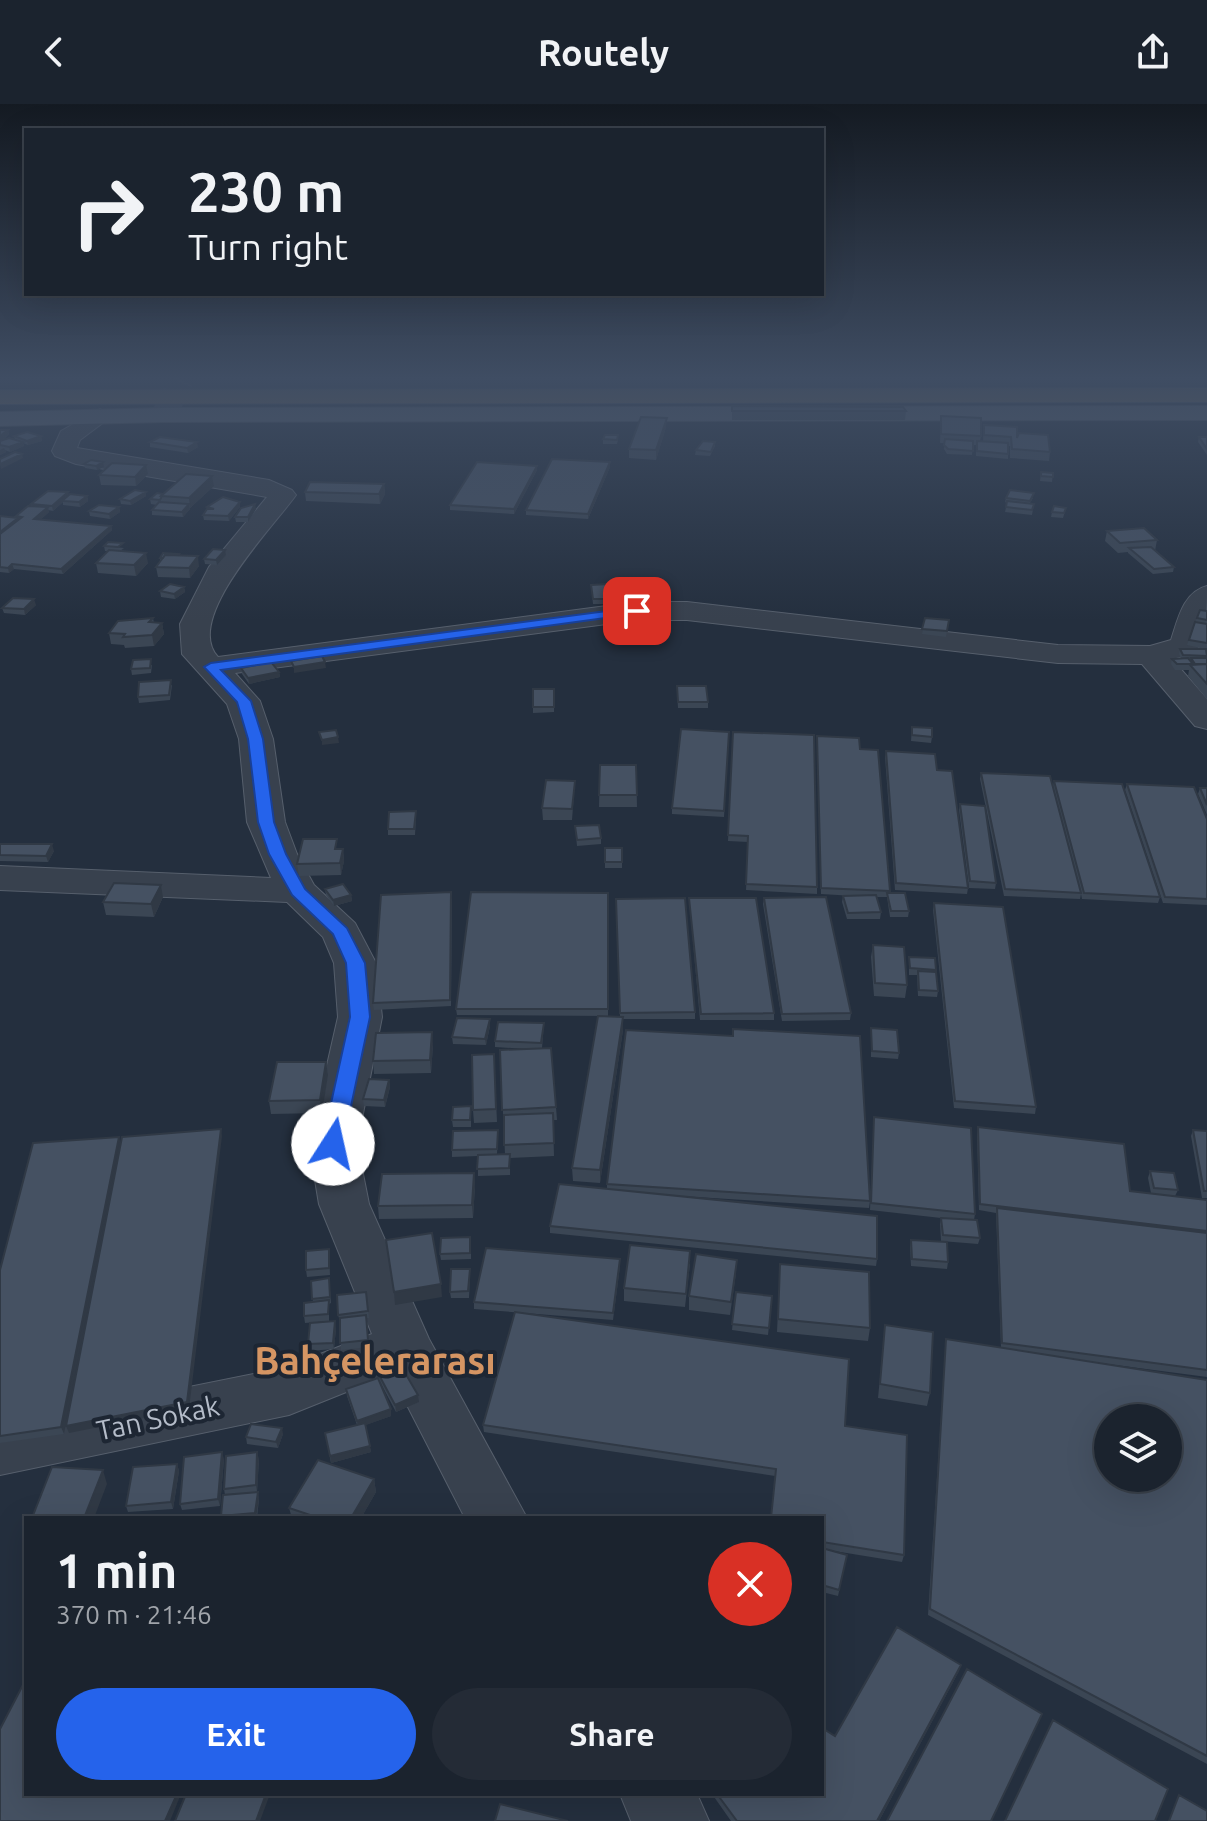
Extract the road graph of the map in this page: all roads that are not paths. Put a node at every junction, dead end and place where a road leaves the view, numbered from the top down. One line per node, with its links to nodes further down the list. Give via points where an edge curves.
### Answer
1 (95, 460): 4 (street, via 269,488 283,495 223,567 195,624 198,654)
2 (1207, 595): 3 (street, via 1197,607 1185,646)
3 (1151, 655): 4 (street, via 1058,654 687,611 637,611); 5 (street)
4 (211, 667): 7 (street, via 243,701 256,739 266,822)
5 (1207, 719)
6 (0, 878): 7 (street)
7 (298, 891): 8 (street, via 341,932 355,963 360,1017 333,1144 344,1204)
8 (404, 1345): 9 (street, Tan Sokak, via 289,1391); 10 (street)
9 (0, 1450)
10 (495, 1516)
11 (656, 1796): 12 (street)
12 (673, 1821)

